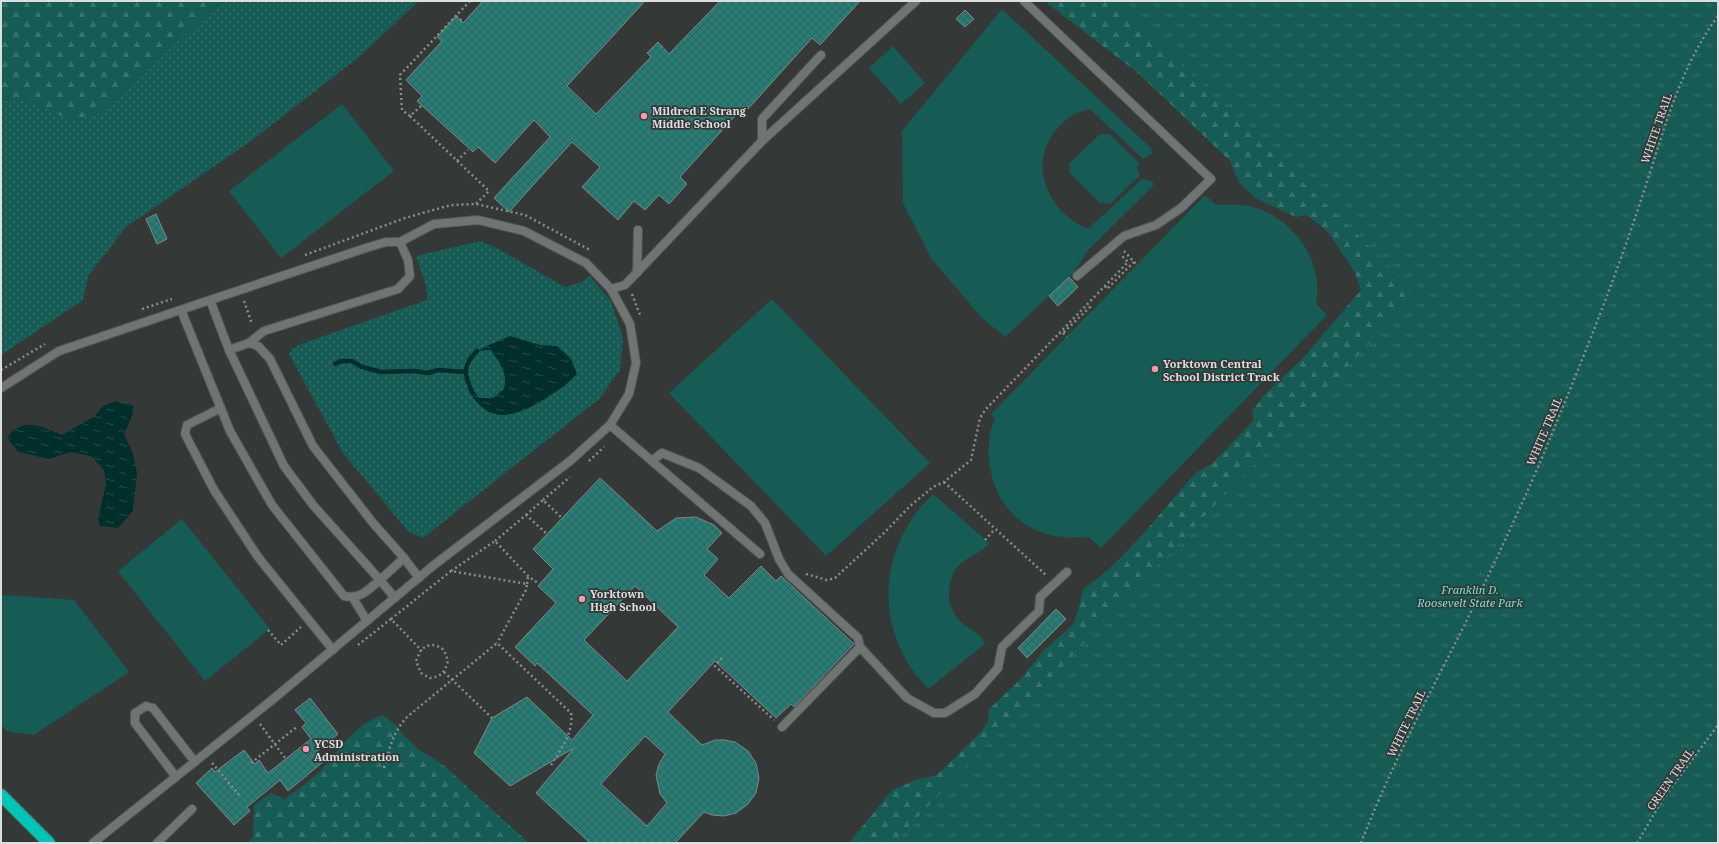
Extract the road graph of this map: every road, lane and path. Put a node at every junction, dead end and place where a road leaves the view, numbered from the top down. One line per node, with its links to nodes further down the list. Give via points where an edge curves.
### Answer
1 (470, 1): 4 (path)
2 (916, 1): 10 (lane)
3 (1024, 1): 21 (lane, via 1211,179 1181,208 1156,225 1124,236)
4 (456, 16): 6 (path); 9 (path, via 400,75 402,110)
5 (1718, 16): 95 (path, WHITE TRAIL, via 1706,32 1682,79 1665,121 1640,204 1615,274 1538,466 1491,570 1393,769)
6 (462, 21)
7 (821, 56): 10 (lane, via 762,119)
8 (421, 106): 9 (path)
9 (410, 116): 12 (path)
10 (762, 141): 20 (lane)
11 (468, 150): 12 (path)
12 (457, 162): 13 (path, via 489,191)
13 (476, 204)
14 (638, 230): 20 (lane)
15 (400, 242): 23 (lane, via 434,224 478,220 524,231 586,263); 25 (lane, via 386,242 369,247); 34 (lane, via 408,260 410,276 398,289 264,330)
16 (1119, 246): 18 (path)
17 (1116, 250): 22 (path, via 1128,262)
18 (1134, 262): 19 (path); 22 (path, via 1107,289)
19 (1137, 265)
20 (637, 273): 23 (lane, via 625,285)
21 (1077, 276)
22 (1104, 286): 27 (path)
23 (610, 288): 38 (lane, via 630,324 636,363 629,394)
24 (631, 292): 29 (path)
25 (210, 300): 28 (lane); 35 (lane)
26 (244, 301): 30 (path)
27 (1087, 304): 31 (path); 32 (path, via 1090,307)
28 (181, 310): 36 (lane, via 59,352); 37 (lane)
29 (641, 318)
30 (252, 324)
31 (1059, 333): 32 (path); 40 (path, via 985,410 980,418 971,460)
32 (1063, 333): 33 (path)
33 (1067, 337)
34 (249, 343): 35 (lane); 48 (lane, via 258,346 270,359 313,446 368,517)
35 (229, 350): 54 (lane, via 284,466 313,505)
36 (1, 388)
37 (220, 408): 58 (lane, via 230,432 272,505 344,596); 61 (lane, via 187,425 185,434 214,490 258,557)
38 (610, 425): 39 (lane); 53 (lane, via 570,461)
39 (652, 460): 47 (lane); 51 (lane, via 662,453 699,468 750,506 766,523 779,559)
40 (944, 482): 43 (path); 51 (path, via 933,487 910,506 886,532 835,578 828,580 792,570)
41 (526, 515): 42 (path, via 543,500); 44 (path); 46 (path)
42 (561, 517)
43 (995, 529): 45 (path); 55 (path)
44 (546, 534)
45 (985, 540)
46 (495, 541): 49 (path); 52 (path)
47 (760, 554)
48 (404, 558): 53 (lane); 54 (lane)
49 (451, 572): 56 (path); 60 (path)
50 (1066, 572): 55 (lane)
51 (788, 574): 65 (lane, via 858,638)
52 (528, 576): 56 (path); 57 (path)
53 (419, 578): 59 (lane)
54 (380, 580): 58 (lane, via 360,596); 59 (lane)
55 (1054, 582): 65 (lane, via 1040,597 1038,611 1002,647 998,668 975,694 945,713 934,713 907,698)
56 (527, 584): 64 (path)
57 (539, 584)
58 (353, 598): 62 (lane)
59 (395, 598): 62 (lane)
60 (391, 619): 66 (path); 68 (path)
61 (309, 621): 63 (path, via 280,644); 67 (lane)
62 (367, 621): 67 (lane)
63 (268, 630)
64 (497, 643): 71 (path); 86 (path, via 572,713 573,722 567,739)
65 (860, 647): 77 (lane)
66 (355, 648)
67 (333, 650): 83 (lane)
68 (421, 650): 70 (path, via 433,645 444,650 448,661); 70 (path, via 416,661 421,673 430,678)
69 (722, 658): 77 (path, via 715,666)
70 (444, 672): 71 (path)
71 (452, 680): 72 (path); 87 (path, via 398,727 393,735)
72 (492, 718)
73 (265, 719): 74 (path)
74 (259, 724): 78 (path); 79 (path)
75 (1718, 725): 96 (path, GREEN TRAIL, via 1663,799)
76 (298, 726): 79 (path)
77 (782, 727)
78 (253, 728)
79 (275, 744): 81 (path); 84 (path)
80 (216, 757): 82 (path)
81 (285, 758)
82 (210, 761): 85 (path); 90 (path)
83 (195, 762): 88 (lane); 88 (lane, via 154,708 146,706 135,713 135,723)
84 (251, 763)
85 (205, 765)
86 (551, 765)
87 (384, 768)
88 (176, 777): 93 (lane)
89 (1, 795): 92 (highway)
90 (239, 795)
91 (192, 809): 94 (lane)
92 (49, 843)
93 (93, 843)
94 (157, 843)
95 (1361, 843)
96 (1637, 843)

